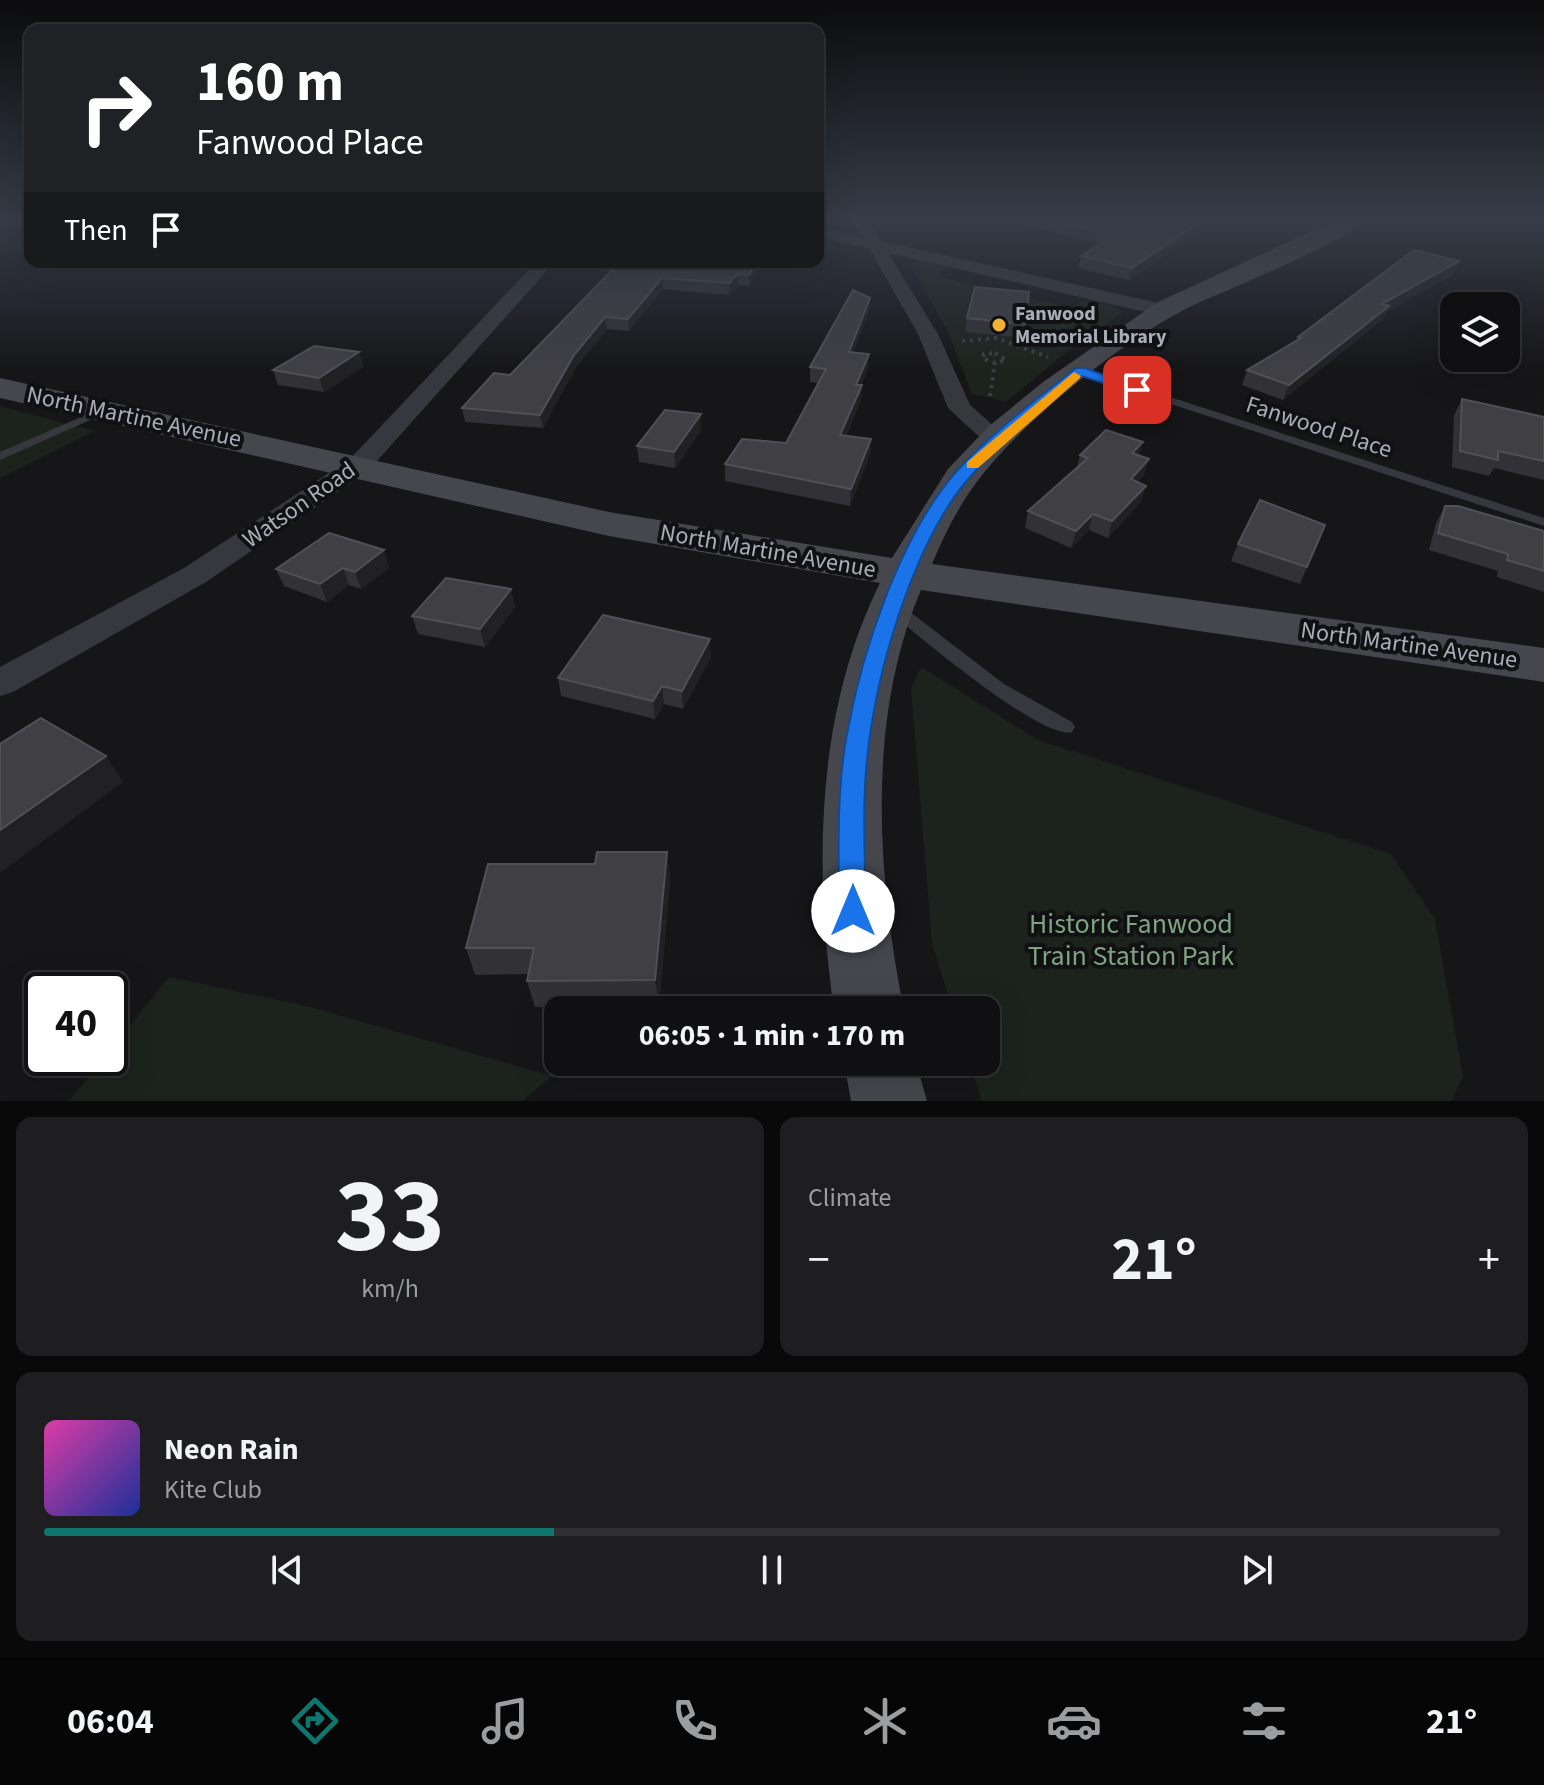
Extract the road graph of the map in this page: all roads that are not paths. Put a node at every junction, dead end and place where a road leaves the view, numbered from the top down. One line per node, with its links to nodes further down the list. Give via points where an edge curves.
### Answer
1 (539, 269): 11 (street, Watson Road)
2 (891, 269): 9 (street, via 960,408)
3 (980, 269): 5 (street)
4 (1249, 269): 5 (street)
5 (1163, 310): 6 (street)
6 (1080, 371): 9 (street); 12 (lane, Fanwood Place)
7 (0, 388): 8 (street, North Martine Avenue)
8 (104, 410): 10 (lane); 11 (street, North Martine Avenue)
9 (997, 440): 13 (street, via 961,477)
10 (0, 456)
11 (359, 465): 13 (street, North Martine Avenue); 15 (street, Watson Road, via 195,575)
12 (1544, 522)
13 (899, 590): 14 (street, North Martine Avenue); 16 (lane, via 976,675); 17 (street, via 858,735 853,911)
14 (1544, 665)
15 (0, 683)
16 (1066, 727)
17 (867, 996)
18 (883, 1076): 19 (street)
19 (889, 1101)

